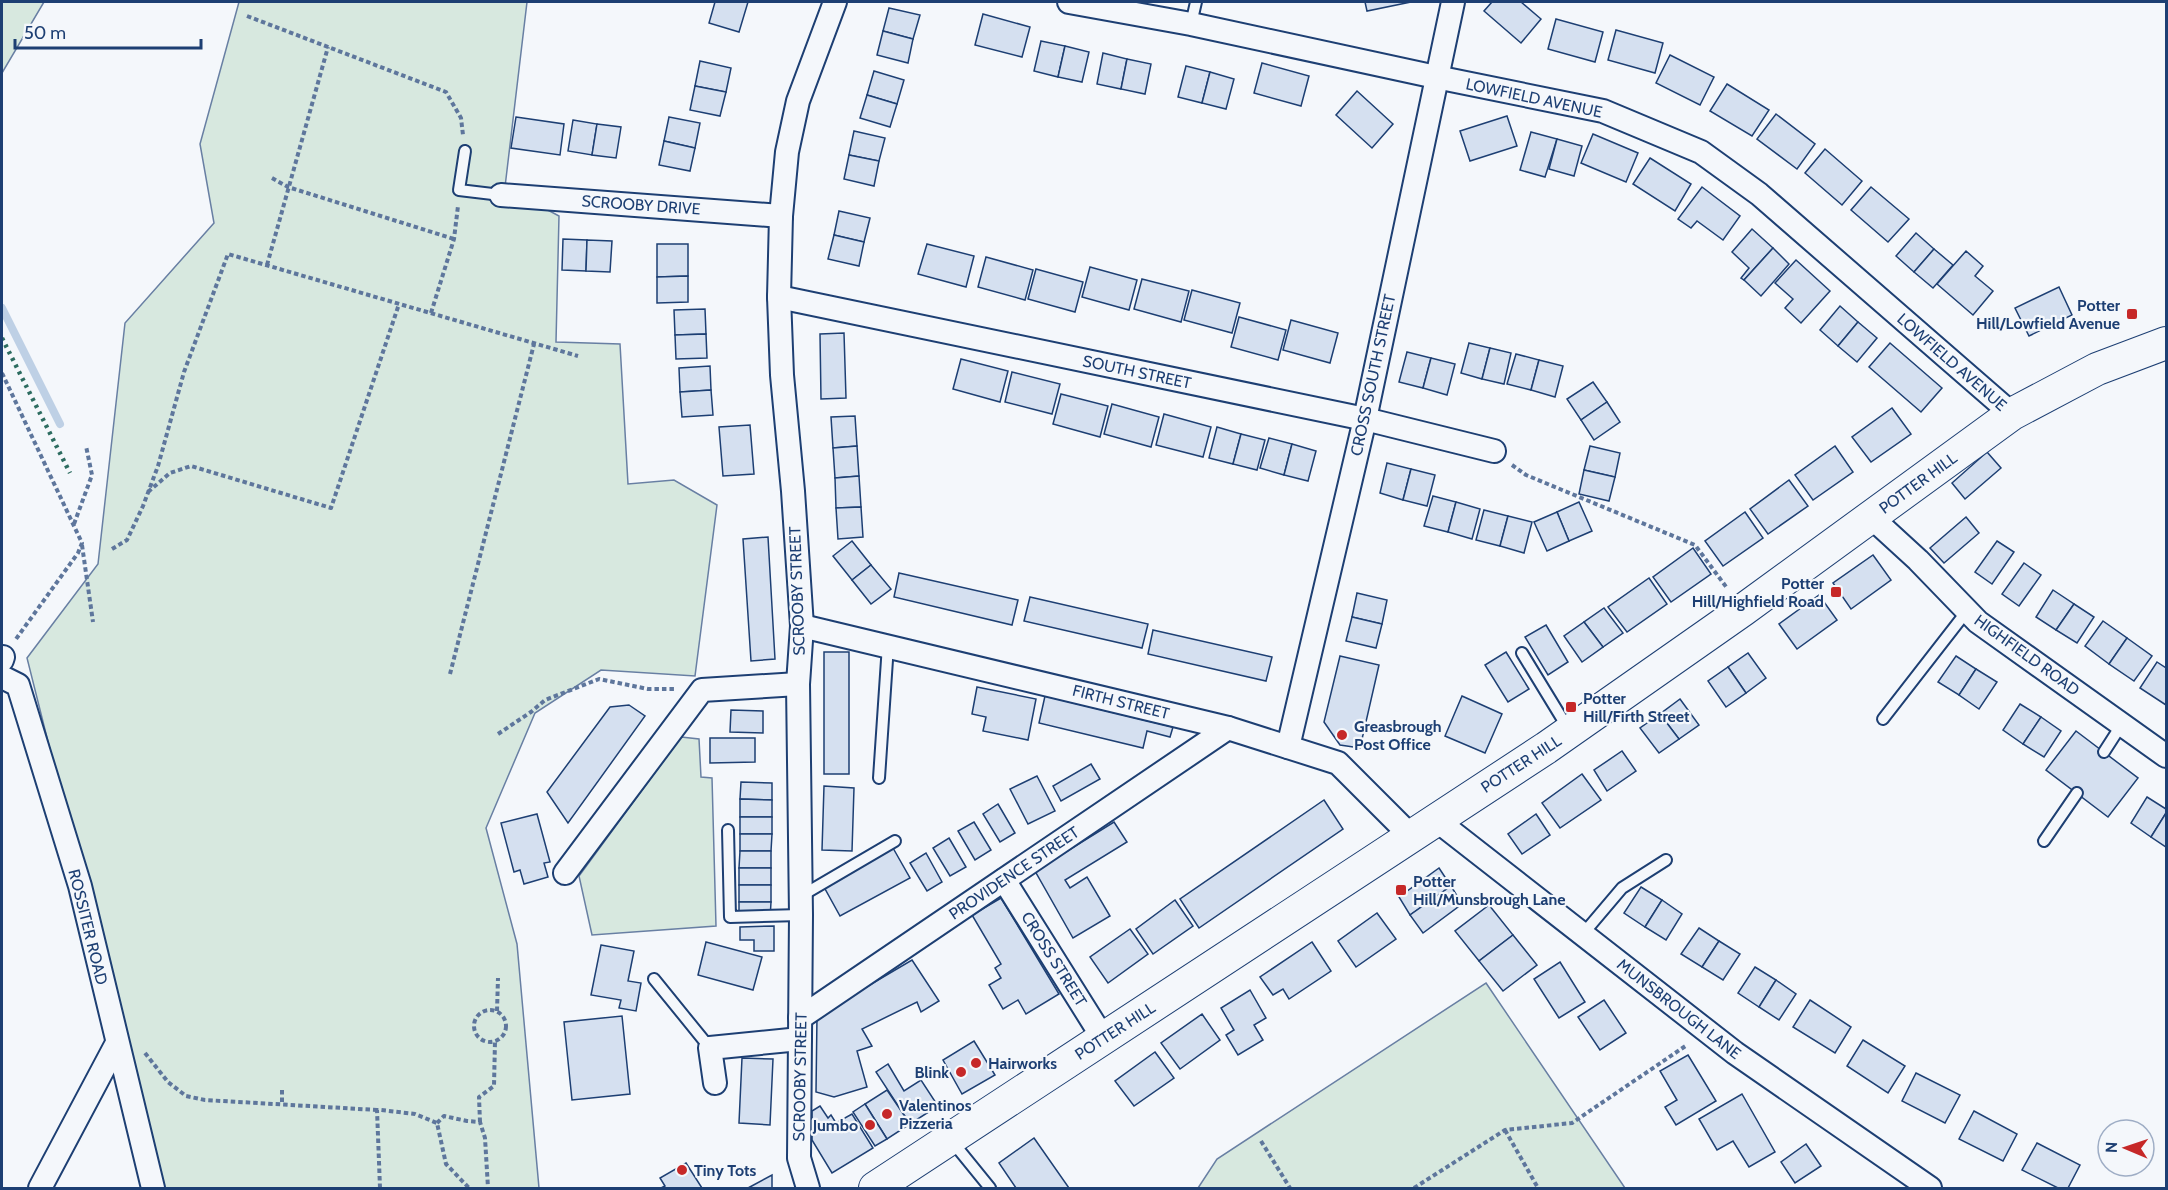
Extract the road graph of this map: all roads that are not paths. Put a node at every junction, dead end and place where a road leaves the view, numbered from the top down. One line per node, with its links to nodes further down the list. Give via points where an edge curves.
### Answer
1 (835, 2): 9 (street, SCROOBY STREET, via 798,101 787,152)
2 (1069, 2): 5 (street, LOWFIELD AVENUE)
3 (1196, 2): 5 (lane)
4 (1453, 2): 6 (street, CROSS SOUTH STREET)
5 (1191, 24): 6 (street, LOWFIELD AVENUE)
6 (1436, 77): 12 (street, LOWFIELD AVENUE, via 1603,111 1701,152 1759,194); 13 (street, CROSS SOUTH STREET)
7 (465, 151): 8 (lane, via 459,190)
8 (501, 195): 9 (street, SCROOBY DRIVE)
9 (781, 216): 10 (street, SCROOBY STREET)
10 (779, 297): 13 (street, SOUTH STREET); 17 (street, SCROOBY STREET)
11 (2166, 343): 12 (main road, POTTER HILL, via 2097,369)
12 (2012, 414): 15 (main road, POTTER HILL)
13 (1365, 418): 14 (street, SOUTH STREET); 26 (street, CROSS SOUTH STREET)
14 (1494, 451)
15 (1871, 517): 16 (street, HIGHFIELD ROAD); 25 (main road, POTTER HILL)
16 (1967, 610): 22 (lane); 23 (street, HIGHFIELD ROAD, via 1978,622)
17 (802, 626): 18 (street, FIRTH STREET); 21 (street, SCROOBY STREET)
18 (888, 645): 24 (street, FIRTH STREET); 29 (lane)
19 (1522, 653): 25 (lane)
20 (2, 665): 43 (street, ROSSITER ROAD, via 18,685 80,886)
21 (798, 684): 36 (street, via 702,690); 38 (street, SCROOBY STREET)
22 (1883, 719)
23 (2122, 724): 27 (lane); 28 (street, HIGHFIELD ROAD)
24 (1228, 728): 26 (street, FIRTH STREET); 37 (street, PROVIDENCE STREET)
25 (1570, 731): 31 (main road, POTTER HILL)
26 (1288, 747): 31 (street, FIRTH STREET, via 1338,763)
27 (2104, 752)
28 (2166, 756)
29 (879, 778)
30 (2076, 793): 34 (lane)
31 (1423, 828): 39 (street, MUNSBROUGH LANE); 42 (main road, POTTER HILL)
32 (728, 830): 38 (lane, via 730,917)
33 (895, 841): 38 (lane)
34 (2044, 842)
35 (1666, 860): 39 (lane, via 1622,888)
36 (565, 873)
37 (1004, 880): 41 (street, PROVIDENCE STREET); 42 (street, CROSS STREET)
38 (801, 906): 41 (street, SCROOBY STREET)
39 (1583, 934): 52 (street, MUNSBROUGH LANE, via 1735,1053)
40 (654, 979): 44 (lane)
41 (800, 1028): 44 (street); 49 (street, SCROOBY STREET, via 799,1158)
42 (1103, 1038): 46 (main road, POTTER HILL)
43 (118, 1047): 47 (street); 48 (street, ROSSITER ROAD)
44 (710, 1048): 45 (street)
45 (715, 1083)
46 (951, 1140): 50 (main road, POTTER HILL); 51 (lane)
47 (40, 1188)
48 (153, 1188)
49 (808, 1188)
50 (875, 1188)
51 (990, 1188)
52 (1930, 1188)

